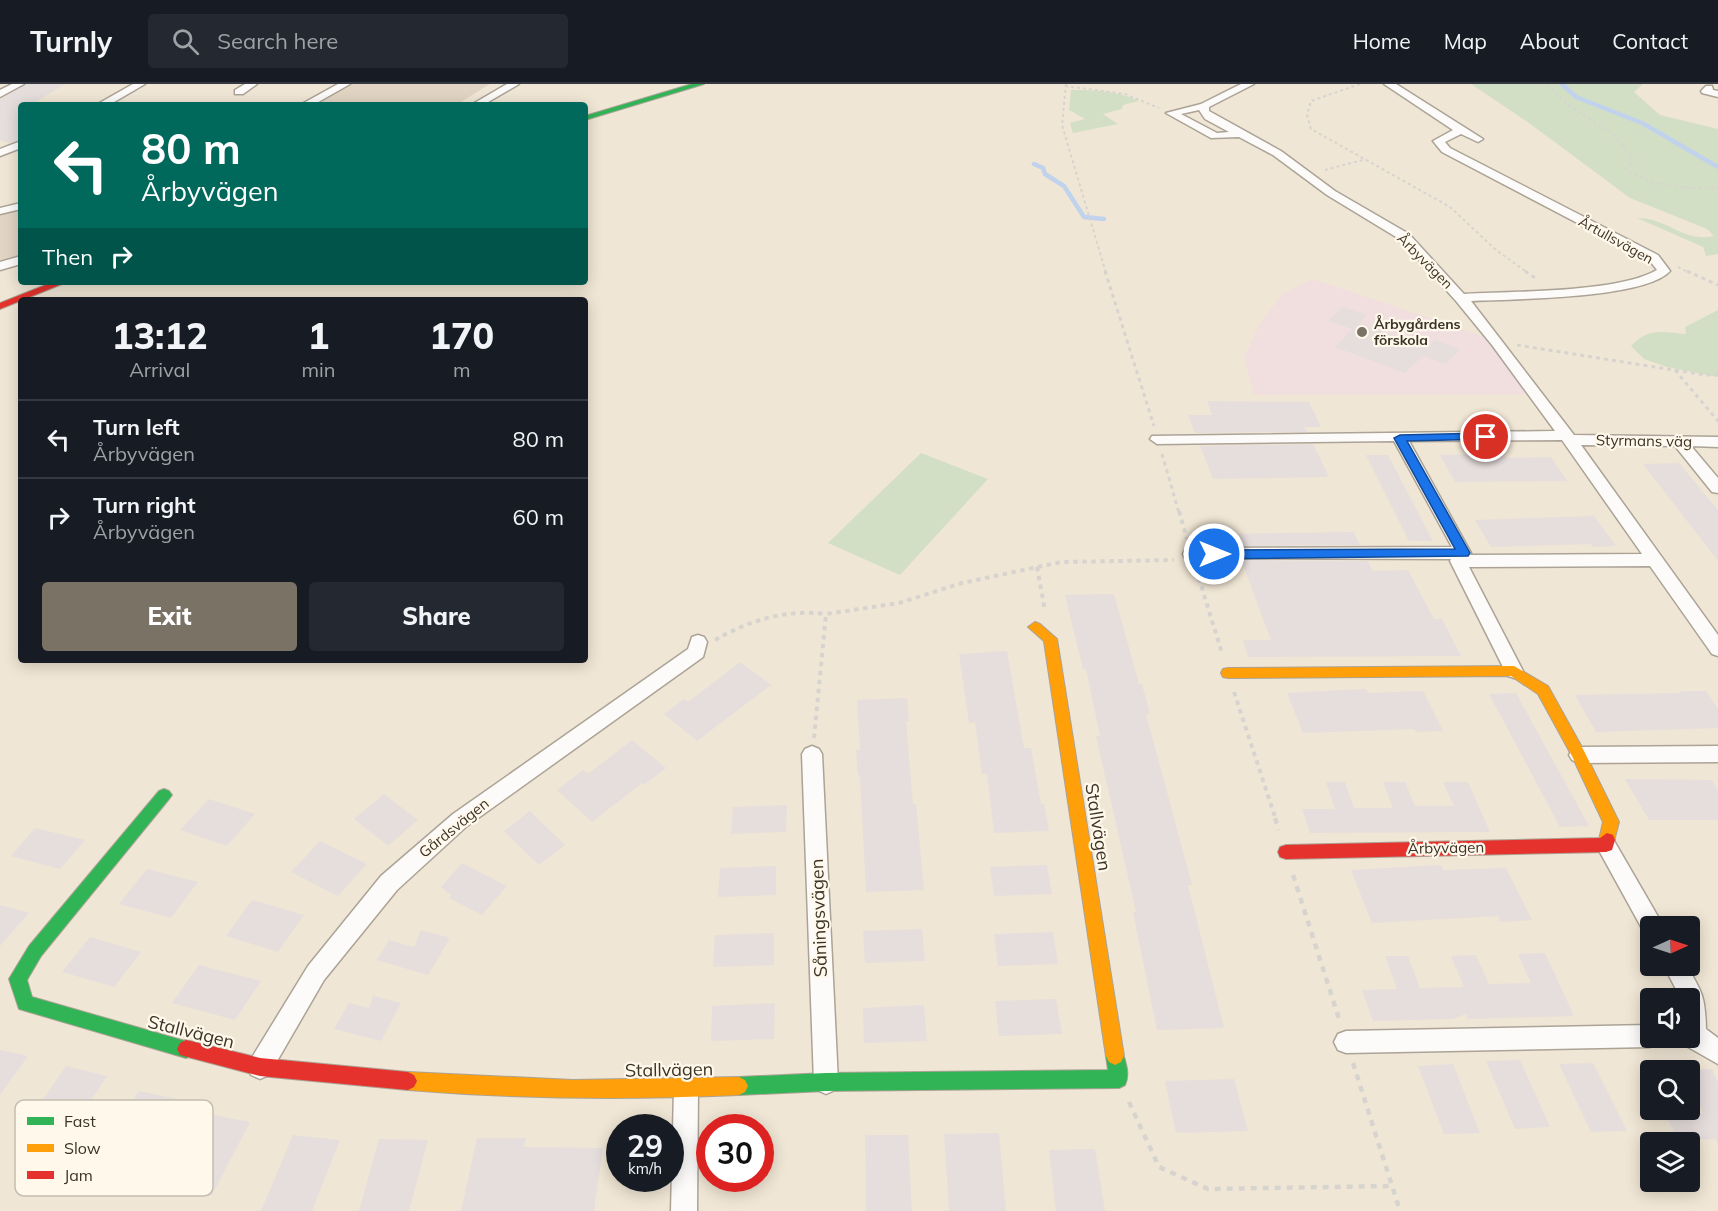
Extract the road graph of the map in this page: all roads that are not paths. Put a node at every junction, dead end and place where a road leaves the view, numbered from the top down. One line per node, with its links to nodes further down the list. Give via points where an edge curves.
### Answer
1 (19, 84): 11 (street)
2 (140, 84): 12 (street)
3 (252, 84): 10 (street)
4 (345, 84): 13 (street)
5 (514, 84): 14 (street)
6 (676, 84): 15 (main road)
7 (700, 84): 17 (main road)
8 (1249, 84): 16 (street)
9 (1389, 84): 18 (street)
10 (239, 92)
11 (0, 94)
12 (107, 102)
13 (311, 102)
14 (481, 102)
15 (588, 110)
16 (1206, 111): 19 (street, Årbyvägen); 19 (street, via 1171,112 1215,136)
17 (588, 117)
18 (1459, 129): 20 (street); 31 (street, Årtullsvägen, via 1438,141 1446,150 1654,258 1664,271 1647,281 1557,293)
19 (1241, 134): 31 (street, Årbyvägen, via 1277,153 1405,237)
20 (1478, 139)
21 (18, 145): 22 (street)
22 (0, 153)
23 (18, 207): 24 (street)
24 (0, 211)
25 (18, 261): 26 (street)
26 (0, 266)
27 (54, 285): 29 (main road)
28 (78, 286): 30 (main road)
29 (23, 297)
30 (50, 297)
31 (1461, 298): 36 (street, Årbyvägen)
32 (18, 299): 33 (main road)
33 (0, 306)
34 (18, 309): 35 (main road)
35 (0, 316)
36 (1568, 437): 37 (street); 40 (street, Styrmans väg); 44 (street, Årbyvägen)
37 (1400, 438): 38 (street); 43 (street)
38 (1157, 439)
39 (1718, 442): 40 (street, Styrmans väg)
40 (1680, 443): 41 (street)
41 (1718, 488)
42 (1192, 557): 43 (street)
43 (1461, 557): 44 (street); 48 (street)
44 (1653, 561): 47 (street, Årbyvägen)
45 (1035, 627): 62 (main road, Stallvägen, via 1050,639 1119,1079)
46 (697, 647): 61 (street, Gårdsvägen, via 460,820 389,883 316,972)
47 (1718, 649)
48 (1514, 671): 49 (main road); 52 (main road, via 1543,690)
49 (1228, 673)
50 (812, 754): 62 (street, Såningsvägen)
51 (1718, 754): 52 (street)
52 (1579, 755): 54 (main road, via 1611,822)
53 (165, 795): 61 (main road, Stallvägen, via 35,951 18,979 25,1003 148,1040)
54 (1606, 844): 55 (main road, Årbyvägen); 56 (street)
55 (1286, 852)
56 (1647, 916)
57 (1640, 1036): 59 (street)
58 (1700, 1041): 60 (street)
59 (1346, 1042)
60 (1718, 1052)
61 (260, 1067): 63 (main road, Stallvägen, via 474,1087)
62 (826, 1082): 63 (main road, Stallvägen)
63 (686, 1089): 64 (street)
64 (684, 1211)

